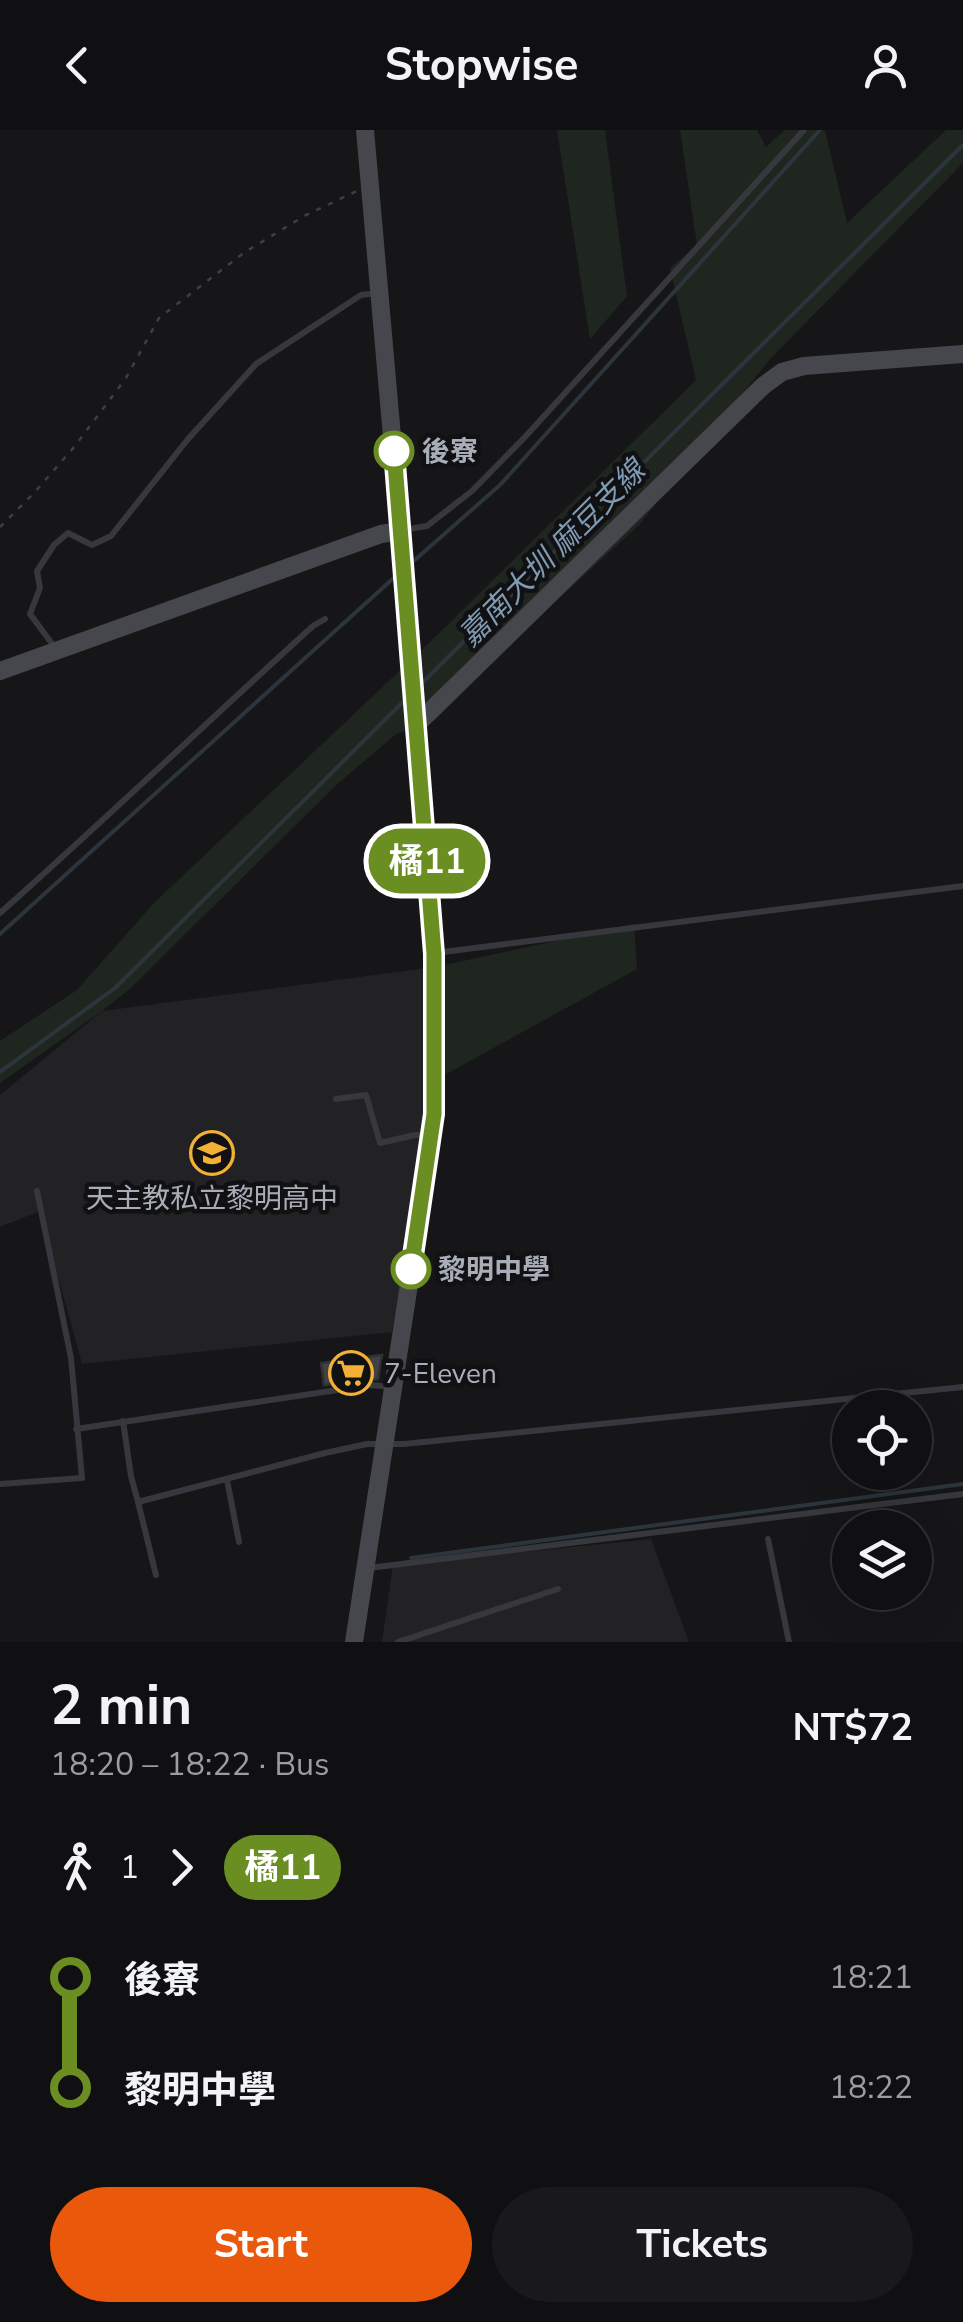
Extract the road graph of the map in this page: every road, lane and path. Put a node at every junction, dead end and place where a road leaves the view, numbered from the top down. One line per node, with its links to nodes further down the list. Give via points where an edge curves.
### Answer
1 (365, 130): 3 (main road)
2 (804, 130): 7 (lane, via 472,491 427,526)
3 (370, 182): 4 (main road); 6 (path, via 245,252 159,318 126,378 75,446)
4 (380, 293): 7 (main road); 9 (lane, via 361,295 256,364 111,536 92,545 68,533 54,546 37,571 40,588 30,614)
5 (963, 354): 11 (main road, via 782,372)
6 (0, 528)
7 (400, 530): 9 (main road); 11 (main road)
8 (325, 620): 13 (lane)
9 (56, 650): 10 (main road)
10 (0, 670)
11 (416, 716): 14 (main road)
12 (963, 886): 14 (lane)
13 (0, 913)
14 (434, 954): 16 (main road)
15 (336, 1099): 16 (lane, via 366,1094 380,1143)
16 (431, 1136): 18 (main road)
17 (37, 1191): 21 (lane, via 71,1358)
18 (393, 1387): 20 (lane); 22 (main road)
19 (963, 1387): 22 (lane)
20 (123, 1421): 21 (lane); 26 (lane)
21 (76, 1429): 24 (lane, via 82,1478)
22 (384, 1444): 23 (lane); 29 (main road)
23 (227, 1480): 26 (lane); 28 (lane)
24 (0, 1484)
25 (963, 1494): 29 (lane)
26 (138, 1502): 30 (lane)
27 (768, 1539): 34 (lane)
28 (239, 1542)
29 (366, 1568): 32 (main road)
30 (156, 1575)
31 (558, 1589): 33 (lane)
32 (354, 1642)
33 (398, 1642)
34 (789, 1642)

